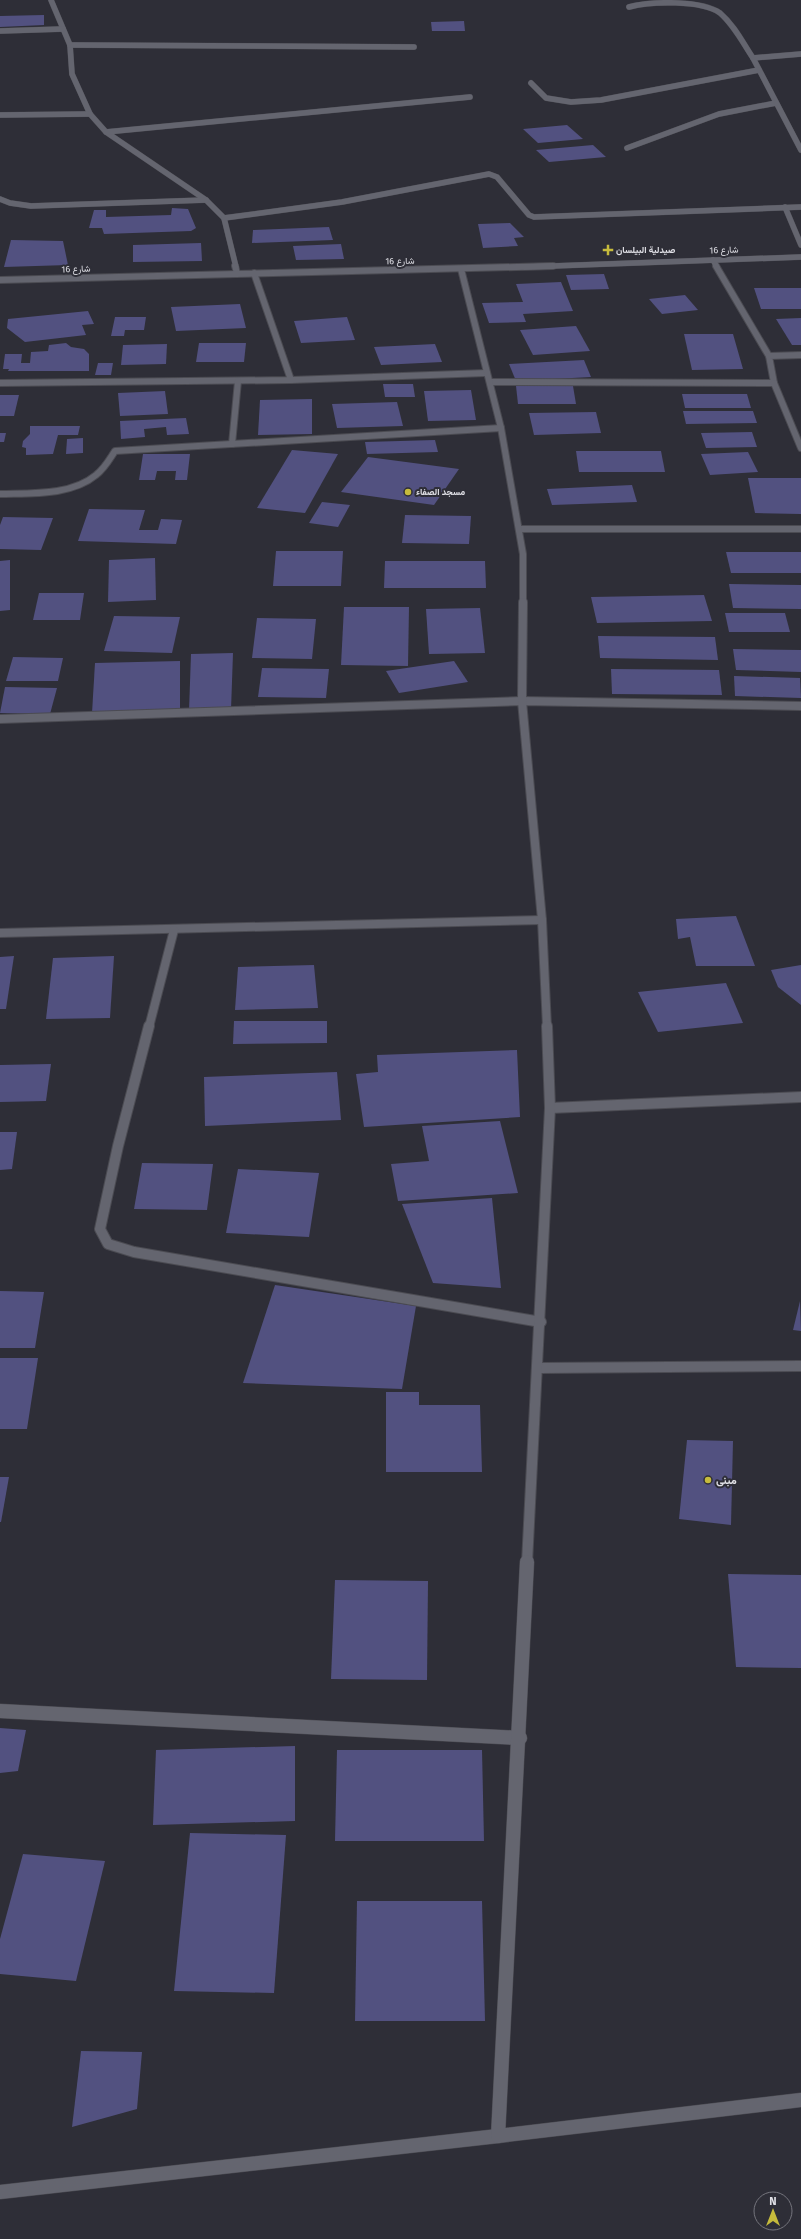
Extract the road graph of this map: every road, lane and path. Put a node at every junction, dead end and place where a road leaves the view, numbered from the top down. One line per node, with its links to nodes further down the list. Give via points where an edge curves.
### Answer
1 (50, 0): 3 (street)
2 (629, 7): 8 (street, via 651,0 670,0 687,1 714,8 730,24)
3 (63, 29): 4 (street); 5 (street)
4 (0, 31)
5 (70, 45): 6 (street); 13 (street, via 72,74)
6 (414, 47)
7 (801, 54): 8 (street)
8 (753, 58): 9 (street)
9 (759, 70): 10 (street, via 662,86 601,100 571,102 546,98); 12 (street)
10 (531, 83)
11 (470, 97): 15 (street)
12 (776, 103): 16 (street, via 719,114); 17 (street)
13 (90, 114): 14 (street); 15 (street)
14 (0, 115)
15 (106, 132): 19 (street)
16 (627, 148)
17 (801, 150)
18 (0, 199): 19 (street, via 31,206)
19 (206, 200): 22 (street)
20 (801, 207): 21 (street)
21 (785, 208): 22 (street, via 534,217 529,215 497,177 489,174 319,206); 23 (street)
22 (224, 218): 27 (street)
23 (801, 244)
24 (801, 257): 25 (street, شارع 16)
25 (713, 260): 26 (street, شارع 16); 31 (street)
26 (462, 269): 28 (street, شارع 16); 32 (street)
27 (237, 273): 28 (street, شارع 16); 29 (street, شارع 16)
28 (254, 273): 33 (street)
29 (0, 280)
30 (801, 355): 31 (street)
31 (769, 356): 36 (street)
32 (488, 378): 33 (street); 36 (street); 37 (street)
33 (291, 380): 34 (street)
34 (238, 381): 35 (street); 38 (street)
35 (0, 383)
36 (774, 383): 39 (street)
37 (501, 428): 38 (street); 42 (street)
38 (232, 444): 40 (street, via 115,451 105,467 85,483 55,491)
39 (801, 448)
40 (0, 494)
41 (801, 529): 42 (street)
42 (519, 530): 43 (street, via 523,554)
43 (522, 701): 44 (street); 45 (street); 46 (street)
44 (801, 706)
45 (0, 719)
46 (542, 920): 47 (street); 50 (street)
47 (174, 930): 48 (street); 51 (street, via 118,1146 100,1229 108,1244 134,1252)
48 (0, 933)
49 (801, 1097): 50 (street)
50 (550, 1108): 51 (street)
51 (541, 1322): 53 (street)
52 (801, 1366): 53 (street)
53 (539, 1368): 55 (street)
54 (0, 1711): 55 (street)
55 (520, 1738): 57 (street)
56 (801, 2100): 57 (street)
57 (498, 2136): 58 (street)
58 (0, 2192)

